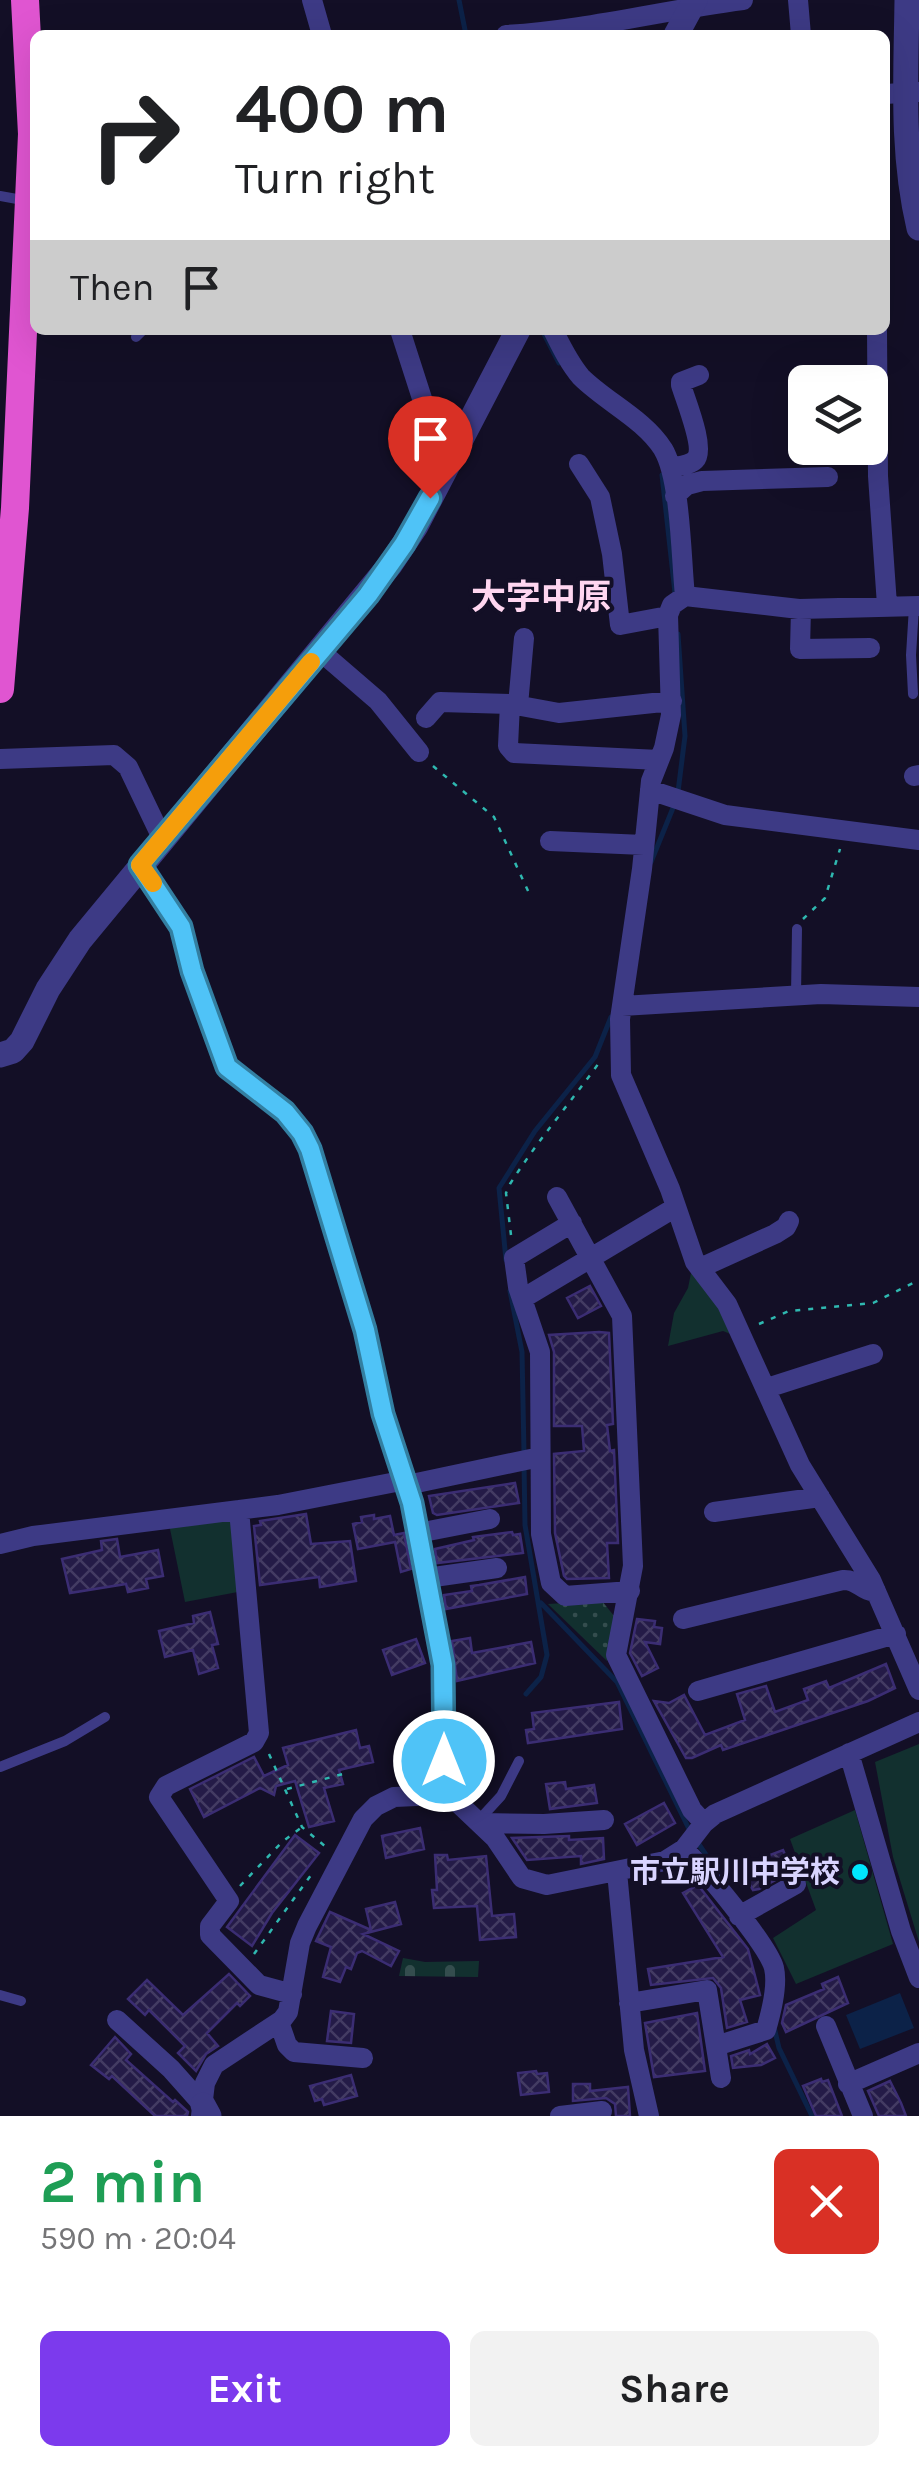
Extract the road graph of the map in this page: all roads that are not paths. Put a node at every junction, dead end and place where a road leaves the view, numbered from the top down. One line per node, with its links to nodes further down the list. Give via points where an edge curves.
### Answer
1 (25, 0): 11 (highway)
2 (312, 0): 7 (street)
3 (743, 0): 6 (street)
4 (798, 0): 10 (street)
5 (907, 0): 12 (street)
6 (693, 3): 8 (street); 9 (street)
7 (321, 30)
8 (563, 30)
9 (679, 30)
10 (801, 30)
11 (30, 86)
12 (903, 92): 16 (street)
13 (30, 161): 15 (highway)
14 (0, 196): 15 (lane)
15 (28, 202): 17 (highway)
16 (919, 228)
17 (25, 279): 23 (highway); 37 (highway)
18 (402, 335): 26 (street)
19 (515, 335): 26 (street)
20 (556, 335): 25 (street, via 575,369 654,438)
21 (878, 335): 30 (street)
22 (699, 375): 25 (street, via 681,382 698,456)
23 (0, 455)
24 (580, 464): 33 (street, via 600,496 620,624)
25 (671, 468): 28 (street)
26 (445, 470): 36 (street, via 390,565)
27 (828, 477): 28 (street, via 702,482)
28 (675, 496): 29 (street)
29 (684, 596): 32 (street); 33 (street)
30 (887, 605): 31 (street); 32 (street)
31 (917, 606): 38 (lane)
32 (801, 608): 35 (street, via 800,649)
33 (668, 616): 39 (street)
34 (524, 638): 40 (street)
35 (870, 648)
36 (320, 651): 42 (street, via 378,701); 46 (street)
37 (0, 689)
38 (913, 694)
39 (672, 701): 40 (street, via 563,712); 44 (street)
40 (514, 705): 41 (street, via 440,702); 44 (street, via 508,746 514,752)
41 (426, 718)
42 (419, 752)
43 (0, 758): 46 (street, via 114,755 128,766)
44 (658, 760): 45 (street)
45 (650, 790): 47 (street, via 725,814); 49 (street)
46 (162, 838): 50 (street)
47 (919, 840)
48 (550, 841): 49 (street)
49 (644, 845): 54 (street)
50 (140, 865): 55 (street, via 62,965 22,1041); 66 (street, via 181,927 227,1067 285,1112 310,1149)
51 (797, 929): 52 (lane)
52 (796, 996): 53 (street); 54 (street)
53 (919, 996)
54 (622, 1006): 57 (street, via 624,1084)
55 (0, 1055)
56 (557, 1196): 59 (street)
57 (676, 1208): 60 (street); 61 (street)
58 (789, 1220): 61 (street, via 775,1234)
59 (572, 1223): 60 (street); 62 (street, via 514,1258)
60 (592, 1257): 62 (street); 75 (street, via 623,1326)
61 (700, 1268): 64 (street, via 722,1296)
62 (522, 1299): 65 (street, via 540,1352)
63 (873, 1354): 64 (street)
64 (766, 1388): 67 (street)
65 (540, 1457): 66 (street); 75 (street, via 540,1522 553,1586 570,1598)
66 (407, 1483): 68 (street); 71 (street)
67 (820, 1497): 69 (street); 76 (street)
68 (240, 1510): 72 (street); 95 (street, via 258,1735 166,1786 158,1797 229,1901 210,1935 259,1985)
69 (714, 1512)
70 (490, 1519): 71 (street)
71 (418, 1533): 74 (street)
72 (0, 1544)
73 (496, 1568): 74 (street)
74 (427, 1578): 86 (street, via 443,1665)
75 (630, 1591): 89 (street, via 616,1652 619,1679)
76 (876, 1591): 77 (street, via 844,1580); 78 (street)
77 (683, 1619)
78 (896, 1634): 79 (street); 80 (street)
79 (919, 1690)
80 (698, 1692)
81 (105, 1718): 85 (lane)
82 (919, 1722): 83 (street)
83 (849, 1754): 89 (street); 94 (street)
84 (519, 1761): 88 (lane)
85 (0, 1768)
86 (444, 1796): 88 (street); 95 (street, via 394,1797 363,1819 303,1935)
87 (604, 1820): 88 (street)
88 (480, 1822): 91 (street, via 532,1883)
89 (704, 1822): 90 (street)
90 (684, 1849): 91 (street, via 665,1862); 93 (street)
91 (617, 1872): 98 (street)
92 (796, 1884): 93 (street)
93 (739, 1916): 102 (street, via 773,1965 768,2026)
94 (919, 1978)
95 (292, 1994): 100 (street)
96 (0, 1995): 97 (lane)
97 (21, 2001)
98 (629, 2002): 102 (street, via 707,1990); 110 (street)
99 (117, 2020): 108 (street, via 172,2069)
100 (280, 2022): 104 (street, via 294,2052); 108 (street, via 218,2060 207,2076)
101 (826, 2026): 106 (street)
102 (716, 2046): 105 (street)
103 (919, 2053): 106 (street)
104 (363, 2058)
105 (721, 2078)
106 (848, 2084): 111 (street)
107 (602, 2111): 109 (street)
108 (204, 2112)
109 (560, 2116)
110 (649, 2116)
111 (864, 2116)

